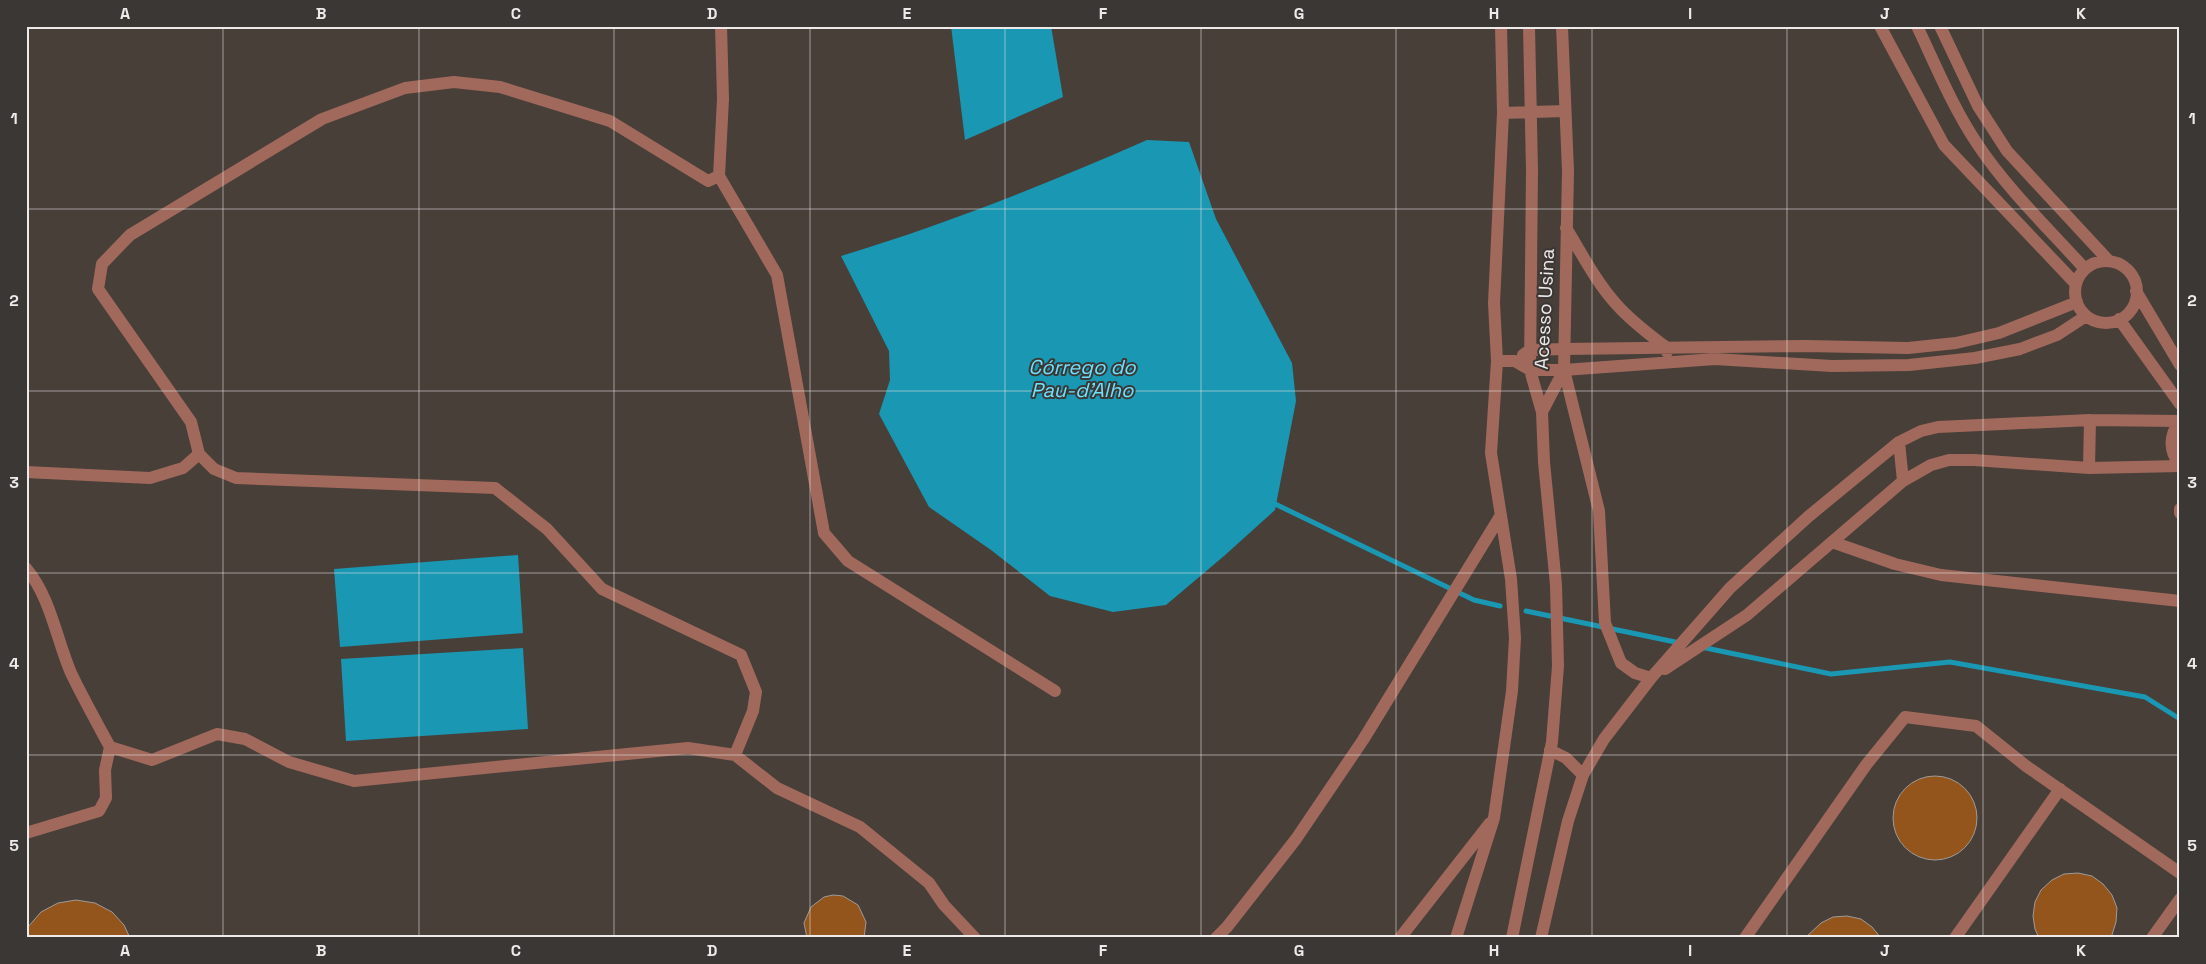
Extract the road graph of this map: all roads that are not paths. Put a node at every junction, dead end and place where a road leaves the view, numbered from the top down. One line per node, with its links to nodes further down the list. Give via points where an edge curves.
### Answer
1 (721, 26): 11 (street, via 723,99)
2 (1501, 26): 10 (street)
3 (1529, 26): 8 (street, Acesso Usina)
4 (1562, 26): 9 (street, Acesso Usina)
5 (1880, 26): 15 (street, via 1944,146)
6 (1916, 26): 14 (street, via 1960,116 1981,150)
7 (1940, 26): 13 (street, via 1978,106 2007,151)
8 (1530, 111): 9 (street); 10 (street); 22 (street, Acesso Usina)
9 (1565, 111): 12 (street, Acesso Usina)
10 (1503, 113): 23 (street, via 1494,303)
11 (719, 176): 34 (street, via 708,181 610,121 500,87 454,82 405,88 322,119 130,235 102,264 98,289 191,422); 44 (street, via 777,274 824,533 848,561)
12 (1566, 228): 20 (street, via 1617,305); 21 (street, Acesso Usina)
13 (2109, 261): 14 (street, via 2092,264); 16 (street, via 2125,268 2135,282)
14 (2085, 269): 15 (street)
15 (2076, 284): 17 (street)
16 (2136, 291): 19 (street, via 2132,308); 26 (street)
17 (2076, 302): 18 (street); 20 (street, via 1999,333 1956,343 1908,348)
18 (2086, 316): 19 (street, via 2102,322); 25 (street, via 2057,335 2020,349 1975,358 1909,365 1832,366 1715,359)
19 (2119, 319): 29 (street)
20 (1667, 348): 21 (street); 25 (street)
21 (1564, 349): 22 (street); 28 (street, Acesso Usina)
22 (1530, 350): 24 (street); 27 (street, Acesso Usina)
23 (1497, 361): 24 (street); 39 (street, via 1491,453)
24 (1515, 361): 27 (street)
25 (1668, 362): 28 (street)
26 (2180, 365)
27 (1530, 370): 28 (street); 30 (street, Acesso Usina)
28 (1564, 370): 30 (street, Acesso Usina); 43 (street, via 1599,511 1605,623 1621,663)
29 (2180, 404)
30 (1542, 412): 46 (street, via 1558,629)
31 (2090, 420): 32 (street); 33 (street, via 1938,427 1920,431); 36 (street)
32 (2180, 421): 35 (street, via 2171,439 2171,449)
33 (1899, 442): 38 (street); 43 (street, via 1730,588)
34 (199, 454): 37 (street, via 183,468 150,478); 47 (street, via 214,469 236,478 495,488 547,529 602,588 741,656 756,692 753,711)
35 (2180, 466): 36 (street)
36 (2089, 468): 38 (street, via 1949,460 1931,465)
37 (26, 472)
38 (1902, 481): 40 (street)
39 (1501, 515): 50 (street, via 1511,579 1515,638 1512,691); 55 (street, via 1363,740 1296,839)
40 (1832, 542): 42 (street, via 1895,564 1941,575); 43 (street, via 1747,615)
41 (26, 568): 45 (street, via 39,587 71,672)
42 (2180, 601)
43 (1650, 678): 48 (street, via 1604,739)
44 (1055, 691)
45 (110, 747): 47 (street, via 152,760 217,734 245,739 289,762 354,781 688,748); 51 (street, via 105,770 106,798 99,811)
46 (1550, 750): 48 (street, via 1566,758); 58 (street)
47 (736, 754): 54 (street, via 776,788 860,827 929,883 944,905)
48 (1583, 775): 59 (street, via 1568,821)
49 (2060, 789): 52 (street); 60 (street, via 1976,726 1905,717 1866,765); 61 (street)
50 (1494, 818): 56 (street); 57 (street)
51 (26, 833)
52 (2180, 873)
53 (2180, 899): 62 (street)
54 (975, 938)
55 (1216, 938)
56 (1400, 938)
57 (1456, 938)
58 (1512, 938)
59 (1540, 938)
60 (1745, 938)
61 (1955, 938)
62 (2152, 938)

